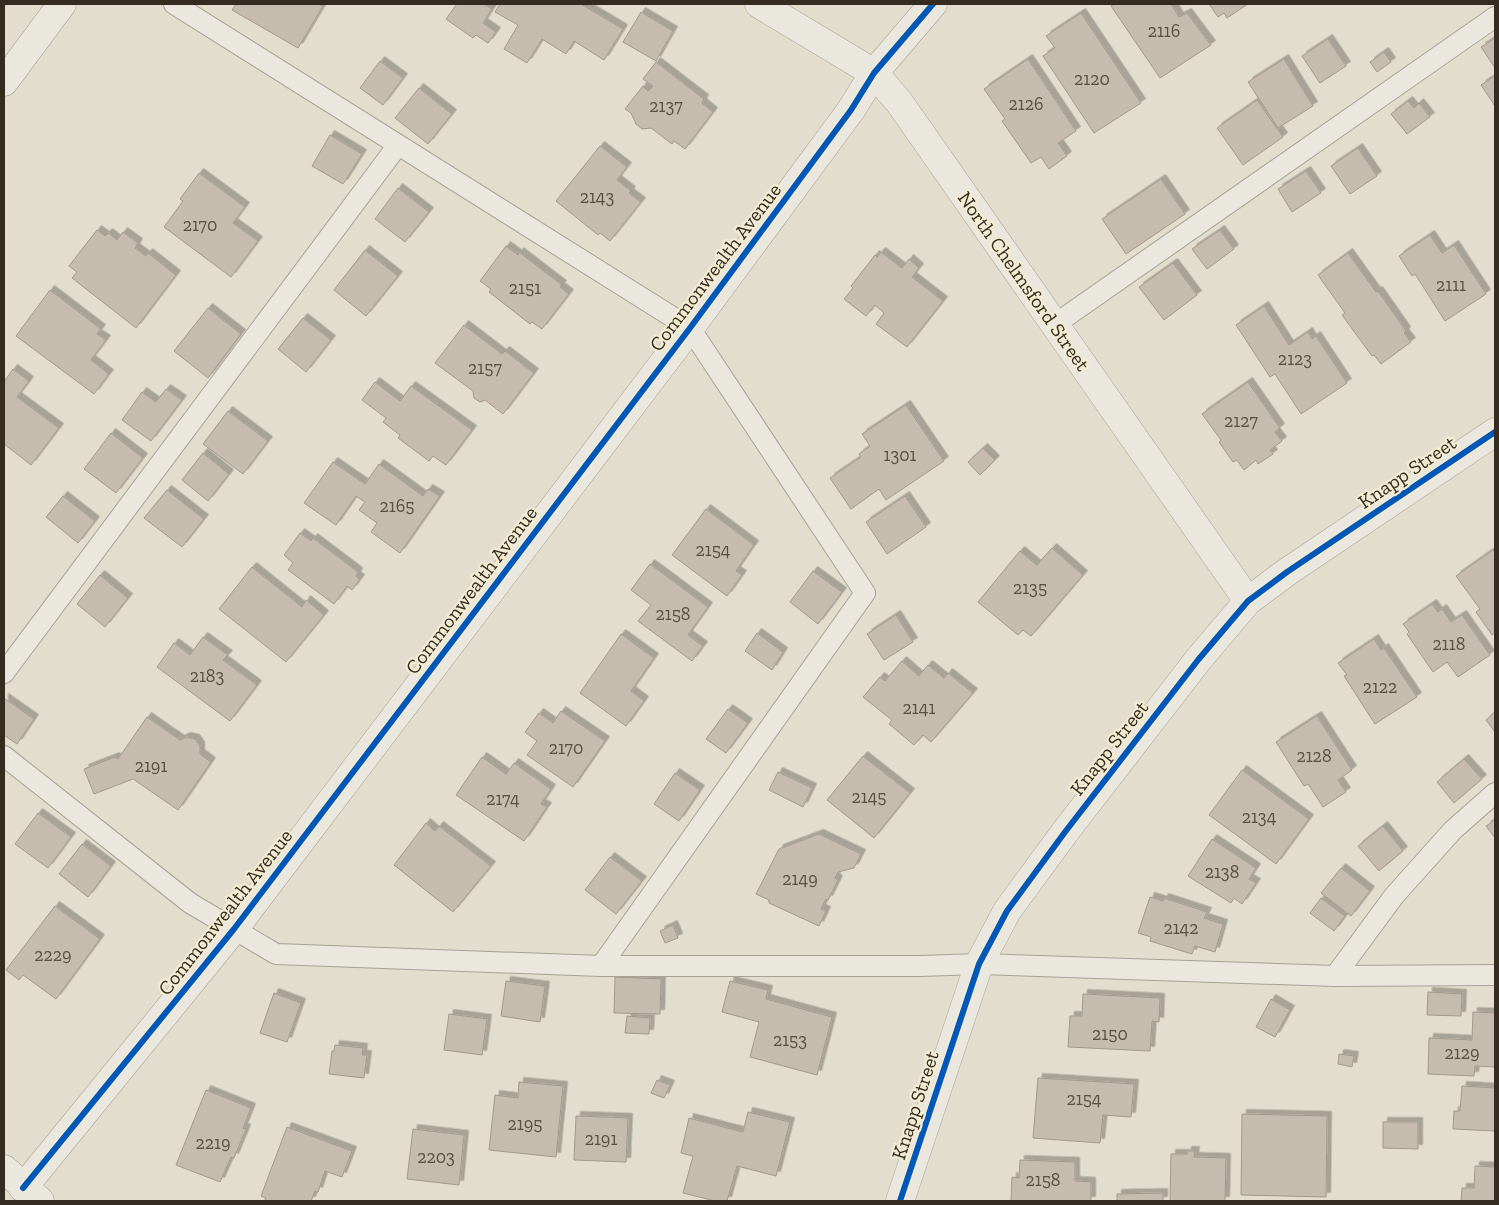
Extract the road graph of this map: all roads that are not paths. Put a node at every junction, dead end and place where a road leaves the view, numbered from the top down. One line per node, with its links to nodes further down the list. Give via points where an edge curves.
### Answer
1 (62, 4): 7 (street)
2 (174, 4): 8 (lane)
3 (759, 4): 6 (street, North Chelmsford Street)
4 (933, 4): 6 (street, Commonwealth Avenue)
5 (1495, 17): 9 (lane)
6 (874, 73): 9 (street, North Chelmsford Street, via 899,102); 10 (street, Commonwealth Avenue, via 851,110)
7 (4, 82)
8 (398, 144): 10 (lane); 13 (lane)
9 (1054, 325): 12 (street, North Chelmsford Street)
10 (690, 328): 16 (street, Commonwealth Avenue); 18 (lane, via 865,592)
11 (1495, 432): 12 (street, Knapp Street)
12 (1248, 601): 17 (street, Knapp Street, via 1198,660 1028,881 1007,911)
13 (4, 673)
14 (4, 756): 16 (lane, via 190,903)
15 (1495, 794): 20 (lane, via 1453,830 1394,896)
16 (234, 929): 18 (lane, via 276,954); 22 (street, Commonwealth Avenue)
17 (979, 964): 18 (lane); 20 (lane); 23 (street, Knapp Street)
18 (601, 966)
19 (1495, 974): 20 (lane)
20 (1335, 976)
21 (4, 1169): 22 (street)
22 (32, 1194)
23 (900, 1201)

